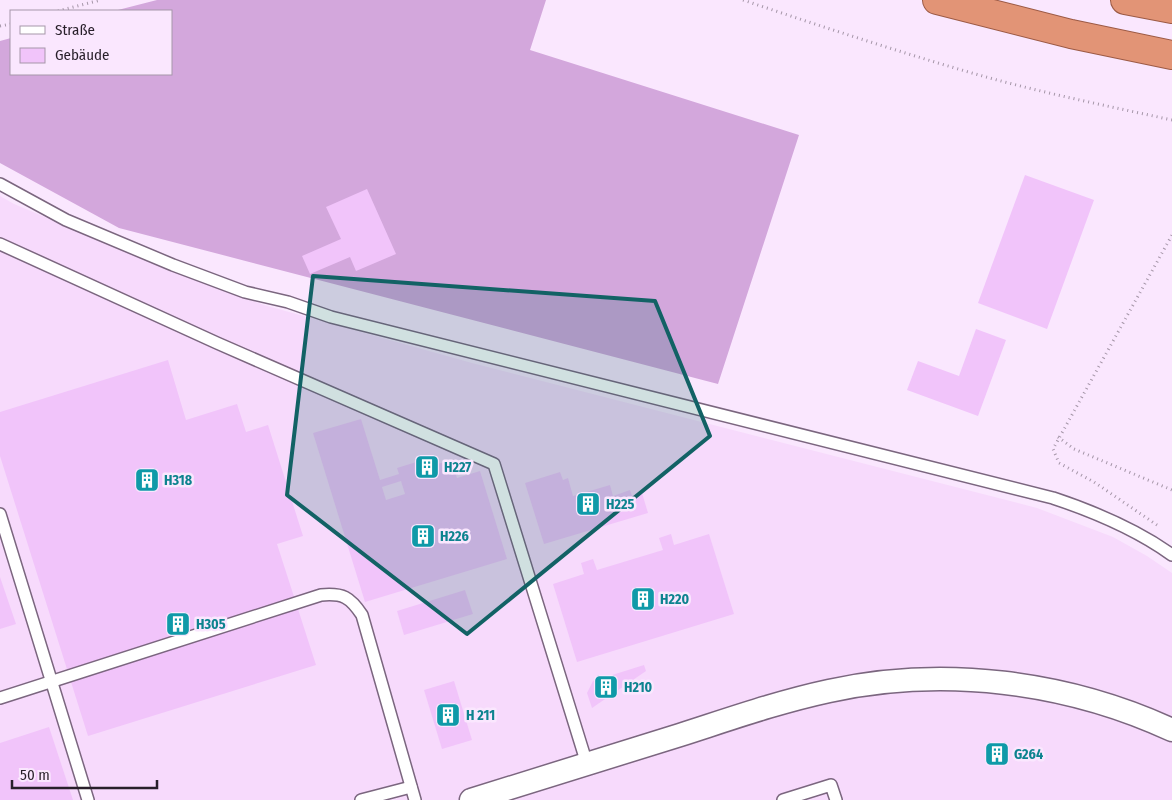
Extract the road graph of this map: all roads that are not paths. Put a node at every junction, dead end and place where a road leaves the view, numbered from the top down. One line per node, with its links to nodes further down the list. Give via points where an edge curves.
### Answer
1 (937, 0): 4 (highway, via 1071,34)
2 (1125, 0): 3 (highway)
3 (1172, 10)
4 (1172, 55)
5 (0, 184): 8 (lane, via 66,220 245,292 331,317 1053,498 1116,522)
6 (0, 244): 12 (lane, via 494,464)
7 (0, 514): 9 (lane)
8 (1172, 555)
9 (51, 681): 10 (lane); 13 (lane, via 321,595 337,594 353,601 362,615); 14 (lane)
10 (0, 698)
11 (1172, 730): 12 (street, via 1112,706 1049,690 984,681 930,679 881,682 830,691)
12 (584, 754): 17 (street)
13 (412, 787): 15 (lane); 16 (lane)
14 (88, 800)
15 (360, 800)
16 (415, 800)
17 (471, 800)
18 (783, 800): 19 (lane, via 831,785)
19 (836, 800)

